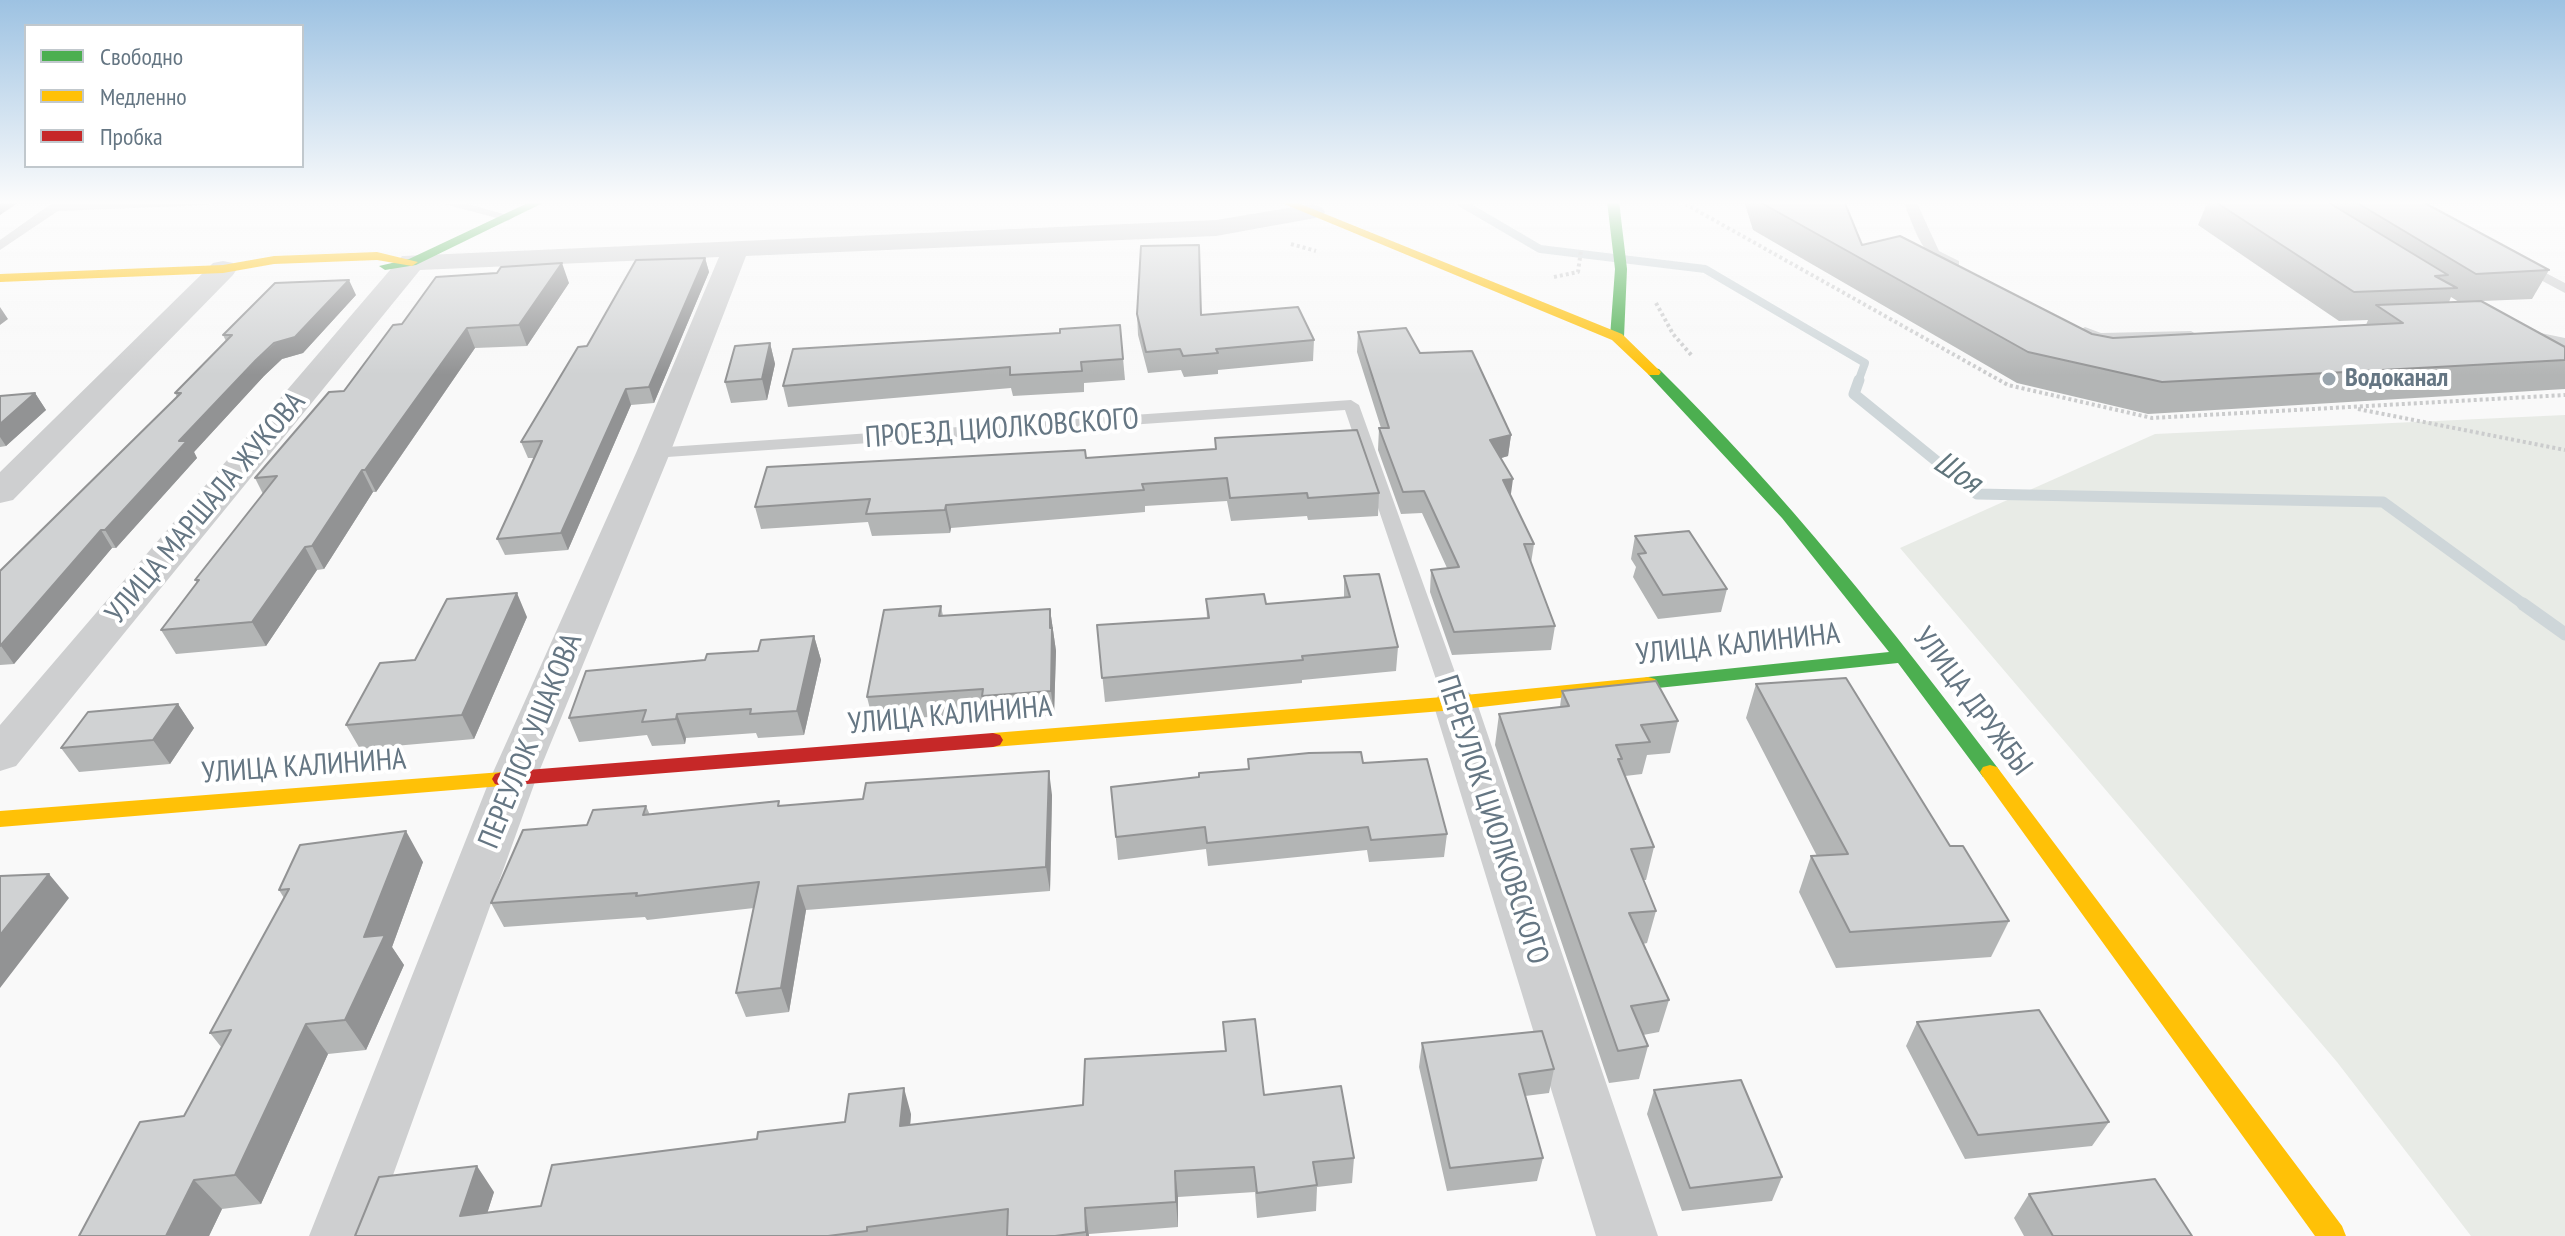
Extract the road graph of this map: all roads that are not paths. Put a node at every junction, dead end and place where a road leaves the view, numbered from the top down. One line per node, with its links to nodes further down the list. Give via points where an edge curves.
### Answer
1 (308, 259): 11 (street)
2 (393, 259): 10 (street)
3 (419, 259): 10 (street)
4 (501, 259): 10 (street)
5 (731, 259): 21 (street, ПЕРЕУЛОК УШАКОВА)
6 (1426, 259): 18 (street)
7 (1620, 259): 18 (street)
8 (1944, 259): 12 (lane)
9 (2512, 260): 14 (lane)
10 (412, 262): 25 (street, УЛИЦА МАРШАЛА ЖУКОВА)
11 (223, 269): 13 (street); 22 (street)
12 (1974, 274)
13 (0, 278)
14 (2565, 289)
15 (2071, 324): 17 (lane, via 2098,338)
16 (2506, 330): 19 (lane)
17 (2209, 334)
18 (1617, 337): 23 (street, УЛИЦА ДРУЖБЫ, via 1776,499)
19 (2565, 343)
20 (1351, 405): 21 (lane, ПРОЕЗД ЦИОЛКОВСКОГО); 24 (lane, ПЕРЕУЛОК ЦИОЛКОВСКОГО)
21 (653, 453): 26 (street, ПЕРЕУЛОК УШАКОВА)
22 (3, 486)
23 (1904, 656): 24 (street, УЛИЦА КАЛИНИНА); 30 (street, УЛИЦА ДРУЖБЫ)
24 (1455, 703): 26 (street, УЛИЦА КАЛИНИНА); 29 (street, ПЕРЕУЛОК ЦИОЛКОВСКОГО)
25 (0, 755)
26 (513, 779): 27 (street, УЛИЦА КАЛИНИНА); 28 (street, ПЕРЕУЛОК УШАКОВА)
27 (0, 819)
28 (340, 1236)
29 (1627, 1236)
30 (2332, 1236)

